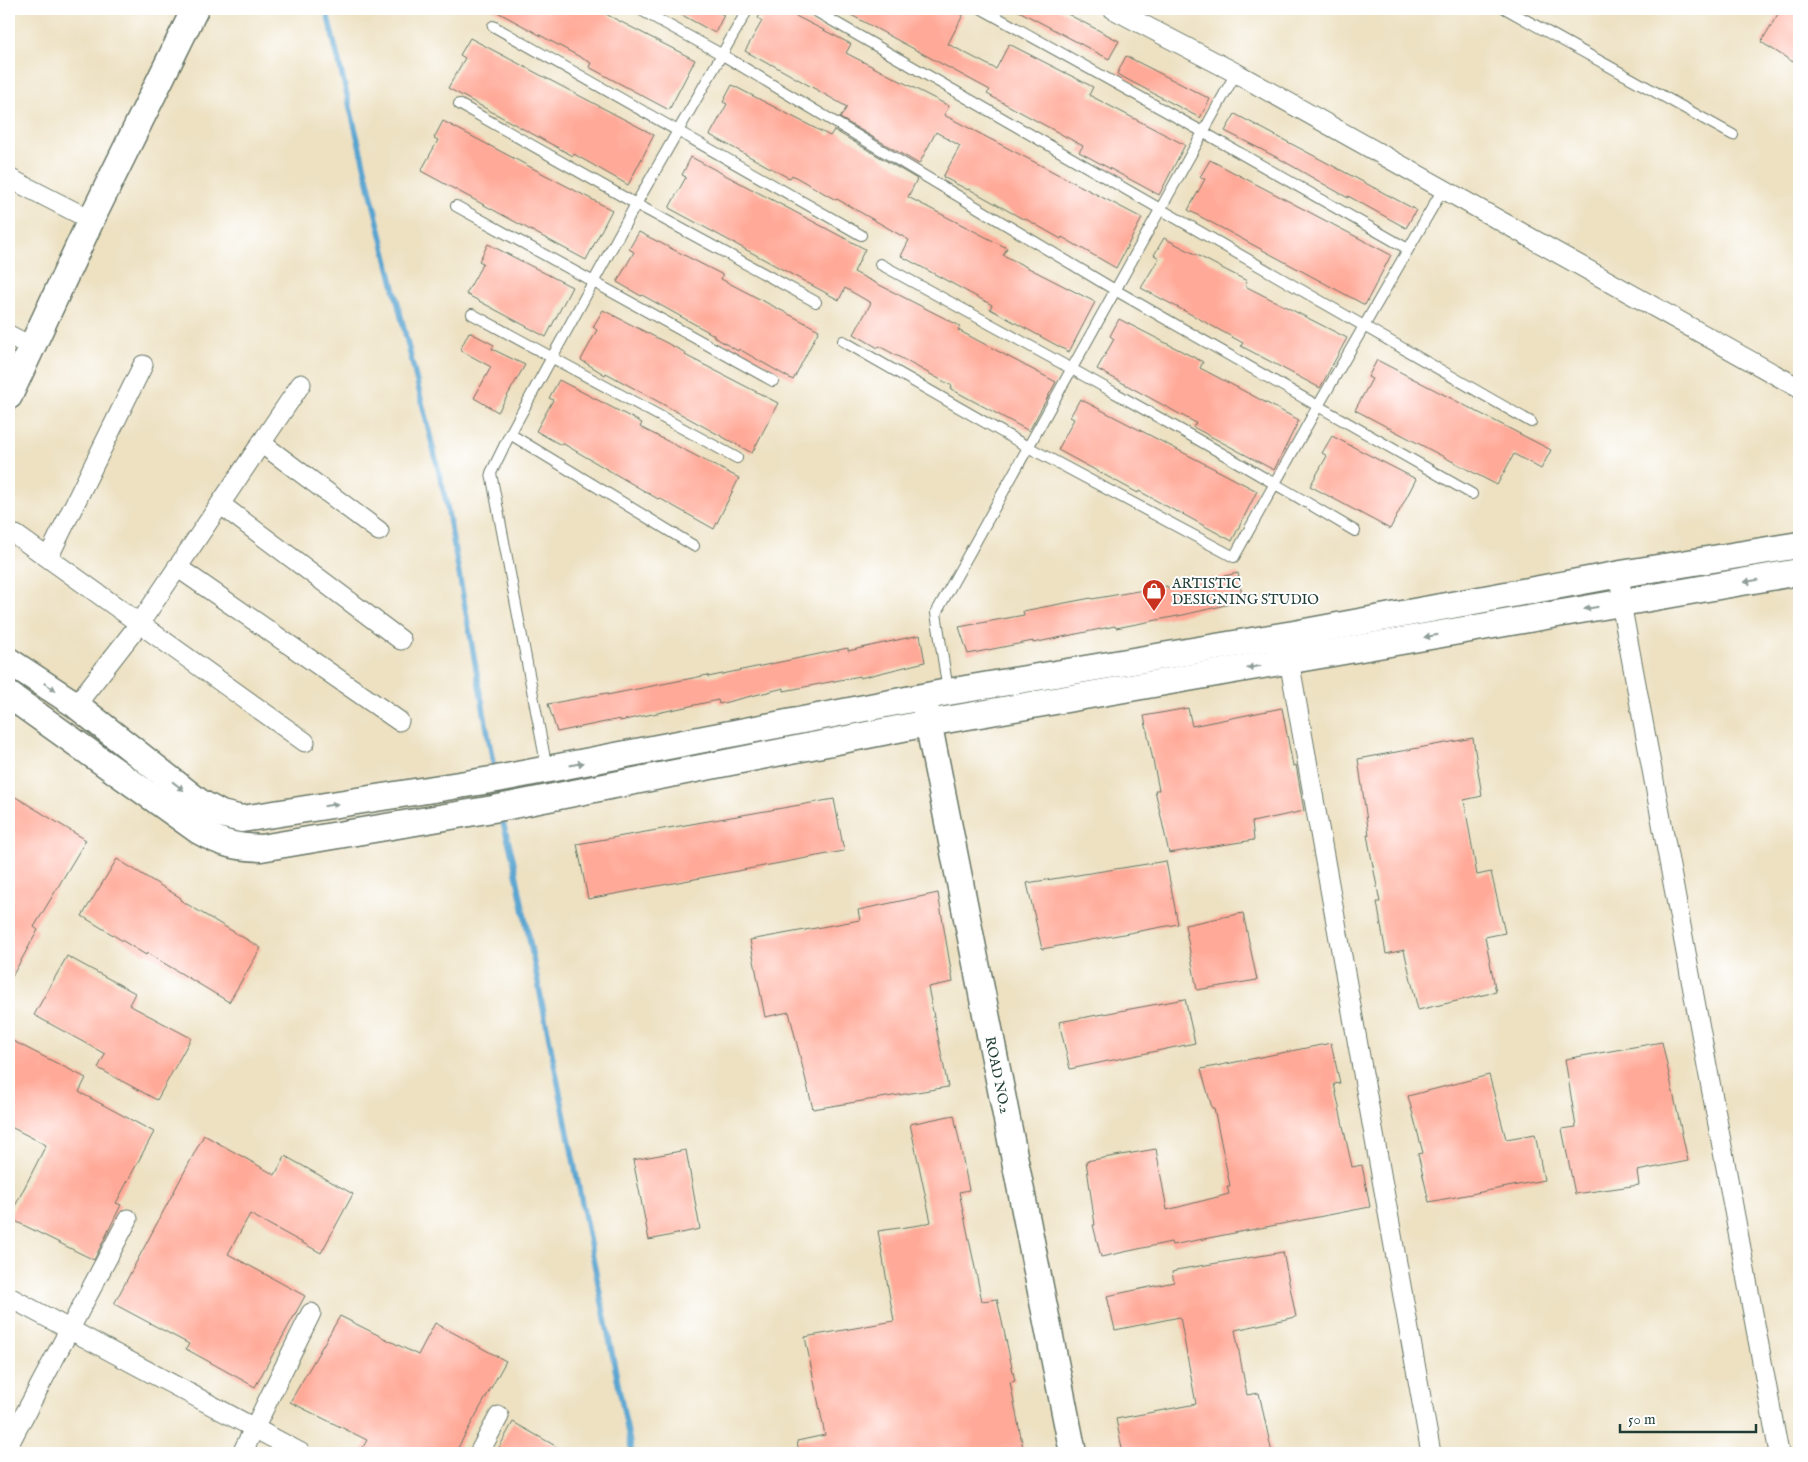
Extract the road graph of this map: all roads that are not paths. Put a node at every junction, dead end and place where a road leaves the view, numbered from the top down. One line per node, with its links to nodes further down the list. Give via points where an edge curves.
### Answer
1 (196, 9): 20 (main road)
2 (639, 9): 9 (lane)
3 (748, 9): 9 (lane)
4 (812, 9): 19 (lane)
5 (982, 9): 13 (lane)
6 (1112, 9): 10 (street)
7 (1506, 9): 14 (lane)
8 (494, 26): 12 (lane)
9 (721, 54): 12 (lane); 25 (lane)
10 (1236, 73): 13 (lane); 16 (street)
11 (459, 104): 17 (lane)
12 (678, 130): 17 (lane); 21 (lane)
13 (1203, 132): 19 (lane); 22 (lane)
14 (1733, 135)
15 (9, 178): 20 (street)
16 (1443, 189): 22 (lane); 37 (street)
17 (636, 204): 24 (lane); 26 (lane)
18 (456, 206): 24 (lane)
19 (1160, 210): 25 (lane); 28 (lane)
20 (91, 220): 31 (main road)
21 (862, 235)
22 (1408, 249): 28 (lane)
23 (880, 264): 34 (lane)
24 (594, 282): 32 (lane); 35 (lane)
25 (1115, 290): 34 (lane); 39 (lane)
26 (816, 302)
27 (472, 314): 32 (lane)
28 (1364, 326): 39 (lane); 40 (lane)
29 (9, 335): 31 (street)
30 (843, 341): 43 (lane)
31 (32, 347): 38 (main road)
32 (551, 358): 41 (lane); 44 (lane)
33 (143, 365): 53 (street)
34 (1072, 368): 43 (lane); 45 (lane)
35 (773, 381)
36 (301, 384): 42 (street)
37 (1799, 388)
38 (9, 396)
39 (1318, 406): 45 (lane); 46 (lane)
40 (1531, 422)
41 (510, 434): 52 (lane); 70 (lane, via 491,473)
42 (261, 444): 47 (street); 48 (street)
43 (1028, 446): 45 (lane, via 1234,557); 63 (lane, via 936,613)
44 (737, 458)
45 (1275, 484): 49 (lane)
46 (1472, 494)
47 (220, 504): 54 (street); 60 (street)
48 (379, 531)
49 (1355, 532)
50 (16, 535): 53 (street)
51 (1799, 545): 56 (main road)
52 (694, 546)
53 (48, 558): 58 (street)
54 (177, 567): 58 (street); 67 (street)
55 (1799, 572): 57 (main road, one-way to 57)
56 (1621, 574): 57 (street); 59 (main road)
57 (1621, 603): 61 (main road, one-way to 61); 85 (street)
58 (140, 623): 66 (street); 69 (street)
59 (1294, 634): 61 (street); 63 (main road)
60 (401, 640)
61 (1289, 660): 68 (main road, one-way to 68); 84 (street)
62 (9, 661): 66 (main road, one-way to 66)
63 (948, 692): 65 (main road)
64 (9, 695): 72 (main road, via 200,831 238,847 284,845)
65 (923, 697): 68 (main road, ROAD NO.2); 70 (main road, one-way to 65)
66 (76, 705): 71 (main road, one-way to 71, via 199,802 221,814 242,819)
67 (399, 721)
68 (928, 723): 72 (main road); 83 (main road, ROAD NO.2)
69 (305, 742)
70 (547, 770): 71 (main road)
71 (488, 780): 72 (main road)
72 (493, 809)
73 (128, 1219): 76 (street)
74 (9, 1297): 76 (street)
75 (312, 1313): 78 (street)
76 (69, 1330): 78 (street); 79 (street)
77 (499, 1416): 82 (street)
78 (255, 1429): 80 (street); 81 (street)
79 (9, 1444)
80 (242, 1453)
81 (301, 1453)
82 (479, 1453)
83 (1073, 1453)
84 (1431, 1453)
85 (1779, 1453)

